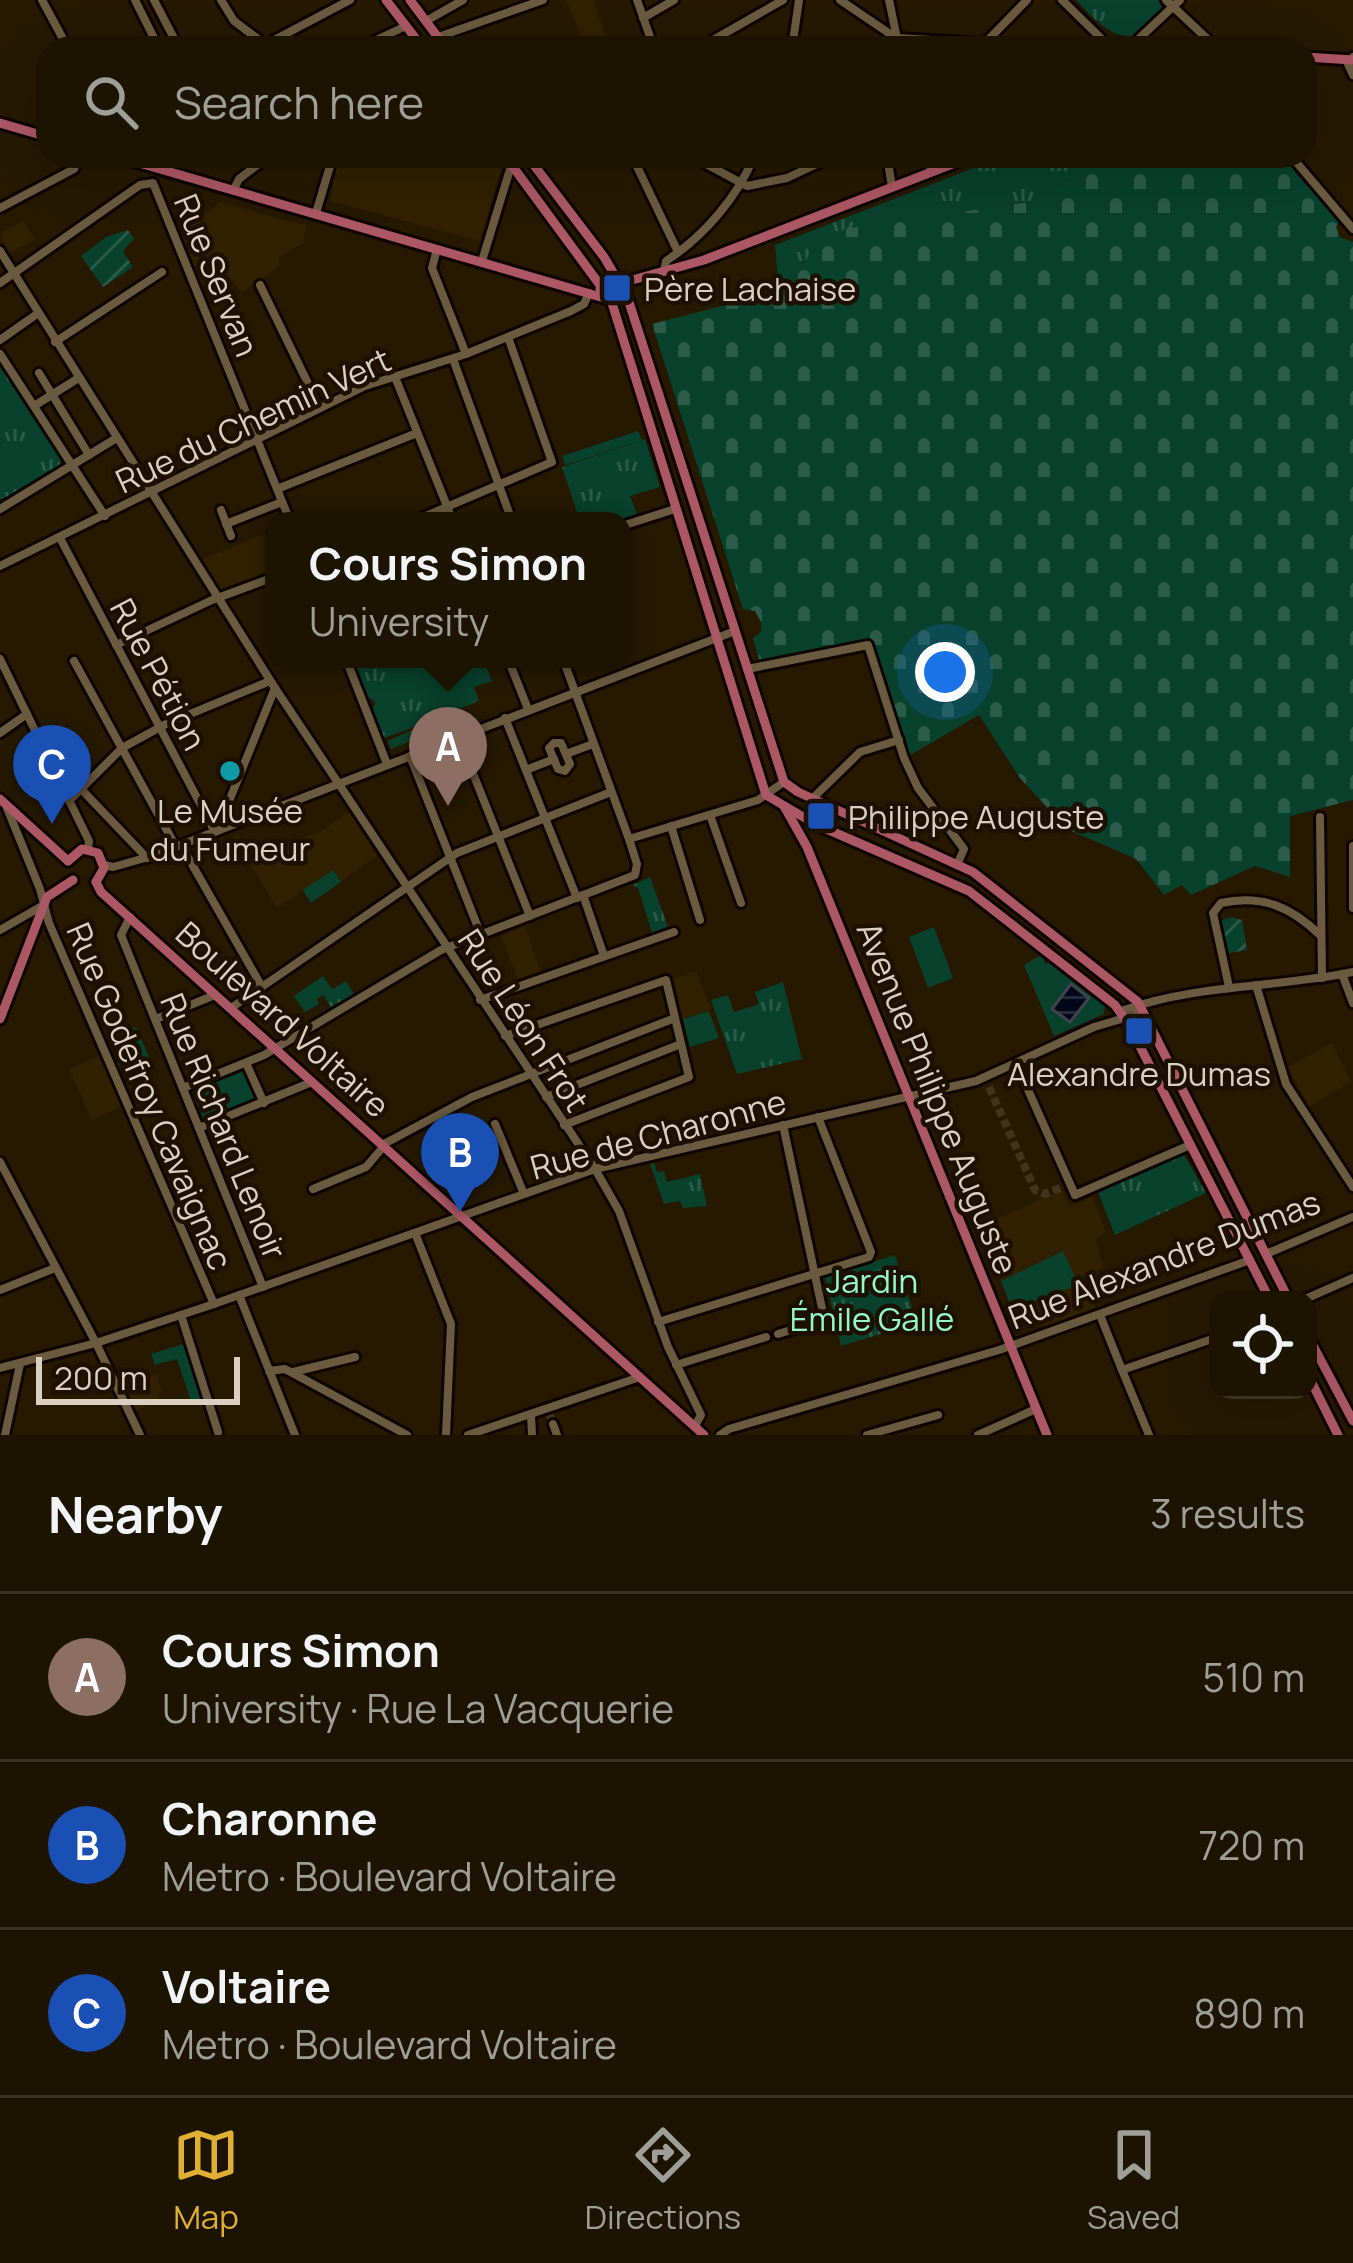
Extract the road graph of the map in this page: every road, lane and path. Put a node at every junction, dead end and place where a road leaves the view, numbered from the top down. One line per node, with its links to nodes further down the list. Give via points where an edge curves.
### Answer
1 (42, 0): 22 (street)
2 (135, 0): 23 (street)
3 (154, 0): 24 (street)
4 (221, 0): 25 (street)
5 (350, 0): 26 (street)
6 (386, 0): 21 (main road)
7 (410, 0): 20 (main road)
8 (463, 0): 20 (street)
9 (539, 0): 30 (street)
10 (637, 0): 19 (street)
11 (674, 0): 19 (street)
12 (783, 0): 32 (street)
13 (799, 0): 33 (street)
14 (840, 0): 34 (street)
15 (1027, 0): 36 (street)
16 (1062, 0): 37 (street)
17 (890, 1): 35 (street)
18 (1173, 2): 38 (street); 39 (street)
19 (643, 18): 31 (street)
20 (426, 21): 29 (main road)
21 (406, 26): 27 (street); 28 (main road)
22 (62, 36)
23 (153, 36)
24 (172, 36)
25 (252, 36)
26 (284, 36)
27 (385, 36)
28 (413, 36)
29 (437, 36)
30 (441, 36)
31 (649, 36)
32 (720, 36)
33 (794, 36)
34 (889, 36)
35 (897, 36)
36 (993, 36)
37 (1099, 36)
38 (1140, 36)
39 (1206, 36)
40 (1317, 58): 41 (main road)
41 (1352, 59): 42 (street)
42 (1353, 75)
43 (0, 123): 44 (main road)
44 (36, 134)
45 (75, 168): 64 (street)
46 (172, 168): 63 (main road)
47 (253, 168): 63 (street)
48 (329, 168): 65 (street)
49 (507, 168): 70 (street)
50 (517, 168): 77 (main road)
51 (536, 168): 75 (main road)
52 (638, 168): 69 (street)
53 (715, 168): 61 (street)
54 (749, 168): 61 (street)
55 (808, 168): 61 (street)
56 (889, 168): 62 (street)
57 (931, 168): 60 (street)
58 (942, 168): 60 (main road)
59 (1302, 168): 66 (street)
60 (932, 172): 62 (main road)
61 (743, 183): 69 (street)
62 (892, 187): 73 (main road)
63 (234, 189): 65 (main road)
64 (0, 208)
65 (316, 213): 67 (main road)
66 (1352, 225)
67 (437, 248): 70 (main road); 85 (street, via 432,268)
68 (0, 251): 72 (street, Rue Léon Frot)
69 (679, 253): 73 (street)
70 (482, 261): 78 (main road)
71 (161, 272): 84 (street)
72 (13, 274): 74 (street); 81 (street, Rue Léon Frot); 96 (street, Rue Servan, via 151,182)
73 (659, 274): 75 (main road); 79 (main road)
74 (0, 283)
75 (622, 283): 77 (main road); 79 (main road)
76 (260, 285): 93 (street)
77 (605, 288): 78 (main road); 80 (main road)
78 (589, 293): 80 (main road); 82 (street, Rue du Chemin Vert, via 583,305)
79 (627, 296): 80 (main road); 103 (main road)
80 (611, 300): 106 (main road)
81 (38, 314): 83 (street); 84 (street, Rue Léon Frot)
82 (508, 337): 85 (street, Rue du Chemin Vert); 99 (street, via 552,460)
83 (0, 340)
84 (55, 342): 90 (street, Rue Léon Frot)
85 (466, 354): 87 (street, Rue du Chemin Vert)
86 (0, 355): 92 (street)
87 (454, 358): 89 (street, Rue du Chemin Vert); 99 (street)
88 (39, 373): 91 (street)
89 (394, 377): 93 (street, Rue du Chemin Vert); 94 (street)
90 (77, 379): 91 (street); 95 (street, Rue Léon Frot)
91 (50, 395): 92 (street); 97 (street)
92 (34, 406): 98 (street)
93 (320, 408): 96 (street, Rue du Chemin Vert)
94 (417, 433): 100 (street); 104 (street)
95 (115, 440): 97 (street); 101 (street, Rue Léon Frot)
96 (257, 441): 100 (street, Rue Servan); 101 (street, Rue du Chemin Vert)
97 (89, 455): 98 (street)
98 (72, 465): 105 (street); 112 (street)
99 (500, 486): 104 (street); 111 (street)
100 (277, 489): 102 (street, Rue Servan)
101 (150, 494): 112 (street, Rue du Chemin Vert); 119 (street, Rue Léon Frot)
102 (282, 502): 108 (street, Rue Servan); 114 (street)
103 (694, 503): 106 (main road); 120 (main road)
104 (448, 507): 109 (street); 110 (street)
105 (0, 509)
106 (676, 509): 113 (street); 121 (main road)
107 (221, 510): 114 (street)
108 (286, 512)
109 (436, 512)
110 (450, 512)
111 (509, 512)
112 (105, 516): 116 (street, Rue du Chemin Vert)
113 (631, 523)
114 (226, 524): 115 (street)
115 (231, 536)
116 (60, 538): 117 (street, Rue du Chemin Vert); 122 (street, Rue Pétion)
117 (0, 566)
118 (265, 580): 119 (street)
119 (218, 598): 122 (street); 129 (street, Rue Léon Frot)
120 (735, 631): 121 (street); 128 (main road)
121 (717, 637): 130 (street); 150 (main road)
122 (116, 645): 134 (street, Rue Pétion)
123 (0, 659): 132 (street)
124 (74, 661): 139 (street)
125 (350, 668): 143 (street)
126 (512, 668): 131 (street)
127 (565, 668): 130 (street)
128 (747, 670): 137 (street, via 868,645); 145 (main road)
129 (273, 685): 134 (street); 146 (street, Rue Léon Frot); 157 (street)
130 (574, 692): 131 (street); 138 (street)
131 (528, 709): 133 (street)
132 (27, 714): 135 (street); 152 (street)
133 (506, 718): 136 (street); 144 (street)
134 (160, 727): 139 (street); 160 (street, Rue Pétion)
135 (0, 733)
136 (458, 736): 141 (street); 164 (street)
137 (899, 740): 151 (street, via 860,752); 174 (street, via 918,788 964,849)
138 (593, 743): 140 (street); 148 (street)
139 (122, 748): 147 (street); 166 (street)
140 (566, 754): 142 (street, via 565,771); 142 (street, via 554,743)
141 (410, 756): 143 (street); 170 (street)
142 (549, 761): 144 (street)
143 (387, 764): 146 (street)
144 (526, 770): 159 (street)
145 (784, 782): 149 (main road); 150 (street)
146 (338, 784): 162 (street); 178 (street, Rue Léon Frot)
147 (82, 790): 152 (street); 171 (street)
148 (611, 792): 159 (street); 165 (street)
149 (798, 792): 151 (main road); 156 (main road, Avenue Philippe Auguste)
150 (766, 795): 154 (main road); 155 (street)
151 (812, 799): 174 (main road)
152 (69, 801): 169 (street)
153 (2, 802): 172 (main road); 182 (street, Rue Godefroy Cavaignac)
154 (784, 806): 156 (main road); 168 (main road, Avenue Philippe Auguste)
155 (710, 814): 161 (street); 181 (street)
156 (801, 814): 168 (main road, Avenue Philippe Auguste); 179 (main road)
157 (223, 816): 160 (street); 162 (street)
158 (1320, 817): 192 (street)
159 (545, 818): 164 (street); 180 (street)
160 (209, 821): 163 (street, Rue Pétion)
161 (671, 826): 165 (street); 186 (street)
162 (228, 827): 163 (street)
163 (215, 832): 166 (street)
164 (497, 837): 170 (street); 184 (street)
165 (629, 839): 180 (street, via 635,875)
166 (179, 846): 171 (street); 198 (street)
167 (1353, 847): 183 (street)
168 (807, 848): 218 (main road, Avenue Philippe Auguste)
169 (88, 849): 172 (main road); 173 (main road)
170 (450, 857): 178 (street); 190 (street)
171 (147, 858): 173 (street)
172 (68, 861): 176 (main road)
173 (104, 865): 177 (main road)
174 (957, 865): 175 (main road)
175 (980, 876): 179 (main road); 203 (main road)
176 (73, 880): 177 (main road); 182 (main road)
177 (96, 882): 185 (main road, Boulevard Voltaire)
178 (408, 887): 193 (street, Rue Léon Frot); 198 (street)
179 (969, 891): 205 (main road)
180 (580, 896): 184 (street); 194 (street)
181 (741, 903)
182 (42, 906): 187 (street); 191 (main road); 246 (street, Rue Godefroy Cavaignac)
183 (1353, 908)
184 (530, 916): 190 (street)
185 (130, 917): 200 (main road, Boulevard Voltaire); 208 (street, Rue Richard Lenoir, via 121,935)
186 (700, 920)
187 (16, 921): 188 (street); 191 (street)
188 (0, 930)
189 (674, 932): 194 (street)
190 (481, 934): 193 (street)
191 (32, 935): 206 (main road)
192 (1320, 935): 196 (street); 199 (street, via 1278,904 1221,903 1213,913)
193 (448, 948): 201 (street, Rue Léon Frot); 211 (street)
194 (604, 956): 201 (street)
195 (1348, 973): 196 (street, Rue de Charonne); 202 (street)
196 (1322, 978): 197 (street, Rue de Charonne)
197 (1256, 985): 199 (street, Rue de Charonne); 229 (street, via 1286,1084)
198 (262, 987): 204 (street)
199 (1228, 987): 203 (street, Rue de Charonne)
200 (215, 994): 204 (main road, Boulevard Voltaire); 208 (street)
201 (480, 1000): 209 (street, Rue Léon Frot)
202 (1353, 1003)
203 (1142, 1007): 205 (street, Rue de Charonne); 235 (main road)
204 (231, 1008): 211 (main road, Boulevard Voltaire)
205 (1123, 1016): 213 (street, Rue de Charonne); 225 (main road)
206 (0, 1018)
207 (675, 1018): 209 (street, via 666,980); 210 (street); 214 (street)
208 (155, 1019): 216 (street, Rue Richard Lenoir)
209 (505, 1036): 214 (street, Rue Léon Frot)
210 (681, 1044): 217 (street); 222 (street, via 689,1077)
211 (275, 1048): 212 (street); 215 (main road, Boulevard Voltaire)
212 (246, 1063): 216 (street); 219 (street)
213 (1016, 1063): 218 (street, Rue de Charonne, via 987,1082); 225 (street, via 1075,1195)
214 (529, 1074): 217 (street, Rue Léon Frot); 226 (street)
215 (312, 1082): 219 (street); 226 (main road, Boulevard Voltaire)
216 (183, 1088): 224 (street, Rue Richard Lenoir)
217 (545, 1096): 222 (street, Rue Léon Frot)
218 (908, 1096): 220 (street, Rue de Charonne); 256 (main road, Avenue Philippe Auguste)
219 (263, 1103): 224 (street)
220 (818, 1117): 223 (street, Rue de Charonne); 238 (street, via 871,1252)
221 (495, 1124): 231 (street)
222 (564, 1125): 228 (street, Rue Léon Frot)
223 (783, 1126): 228 (street, Rue de Charonne); 238 (street)
224 (199, 1128): 240 (street, Rue Richard Lenoir)
225 (1190, 1145): 236 (main road)
226 (383, 1146): 230 (street, via 366,1167); 232 (main road, Boulevard Voltaire)
227 (0, 1162): 237 (street)
228 (595, 1169): 231 (street, Rue de Charonne); 250 (street, Rue Léon Frot, via 619,1211)
229 (1353, 1187)
230 (314, 1189)
231 (524, 1194): 232 (street, Rue de Charonne)
232 (461, 1216): 234 (street, Rue de Charonne); 265 (main road, Boulevard Voltaire)
233 (1353, 1217): 235 (street, Rue Alexandre Dumas)
234 (415, 1233): 240 (street, Rue de Charonne); 280 (street, via 451,1324)
235 (1266, 1254): 236 (main road, Rue Alexandre Dumas); 243 (main road)
236 (1250, 1260): 242 (main road); 247 (street, Rue Alexandre Dumas)
237 (56, 1268): 241 (street); 255 (street)
238 (815, 1274): 249 (street); 250 (street)
239 (1353, 1278): 244 (street)
240 (263, 1287): 245 (street, Rue de Charonne)
241 (0, 1290)
242 (1266, 1291)
243 (1284, 1291)
244 (1317, 1294)
245 (239, 1295): 246 (street, Rue de Charonne); 263 (street)
246 (214, 1304): 248 (street, Rue de Charonne)
247 (1100, 1314): 256 (street, Rue Alexandre Dumas); 262 (street)
248 (181, 1315): 255 (street, Rue de Charonne); 275 (street)
249 (819, 1321)
250 (658, 1322): 260 (street, Rue Léon Frot)
251 (807, 1325): 252 (street)
252 (778, 1334)
253 (766, 1337): 260 (street)
254 (1209, 1340): 262 (street)
255 (96, 1343): 259 (street, Rue de Charonne); 277 (street)
256 (1011, 1346): 268 (main road, Avenue Philippe Auguste); 285 (street, Rue Alexandre Dumas)
257 (1317, 1350): 267 (main road)
258 (355, 1357): 264 (street)
259 (20, 1364): 261 (street, Rue de Charonne); 276 (street)
260 (676, 1365): 274 (street, Rue Léon Frot, via 700,1415)
261 (0, 1368)
262 (1122, 1370): 289 (street)
263 (269, 1371): 264 (street); 278 (street)
264 (292, 1372): 279 (street)
265 (640, 1377): 270 (street); 274 (main road, Boulevard Voltaire)
266 (1317, 1393): 269 (main road)
267 (1349, 1402): 269 (main road); 272 (main road)
268 (1036, 1409): 287 (street); 288 (main road, Avenue Philippe Auguste)
269 (1327, 1412): 290 (main road)
270 (531, 1415): 281 (street); 282 (street)
271 (938, 1415): 286 (street)
272 (1353, 1421)
273 (553, 1424): 283 (street)
274 (695, 1426): 284 (main road, Boulevard Voltaire)
275 (218, 1432)
276 (5, 1435)
277 (140, 1435)
278 (295, 1435)
279 (407, 1435)
280 (446, 1435)
281 (467, 1435)
282 (532, 1435)
283 (557, 1435)
284 (704, 1435)
285 (720, 1435)
286 (867, 1435)
287 (978, 1435)
288 (1047, 1435)
289 (1149, 1435)
290 (1338, 1435)

